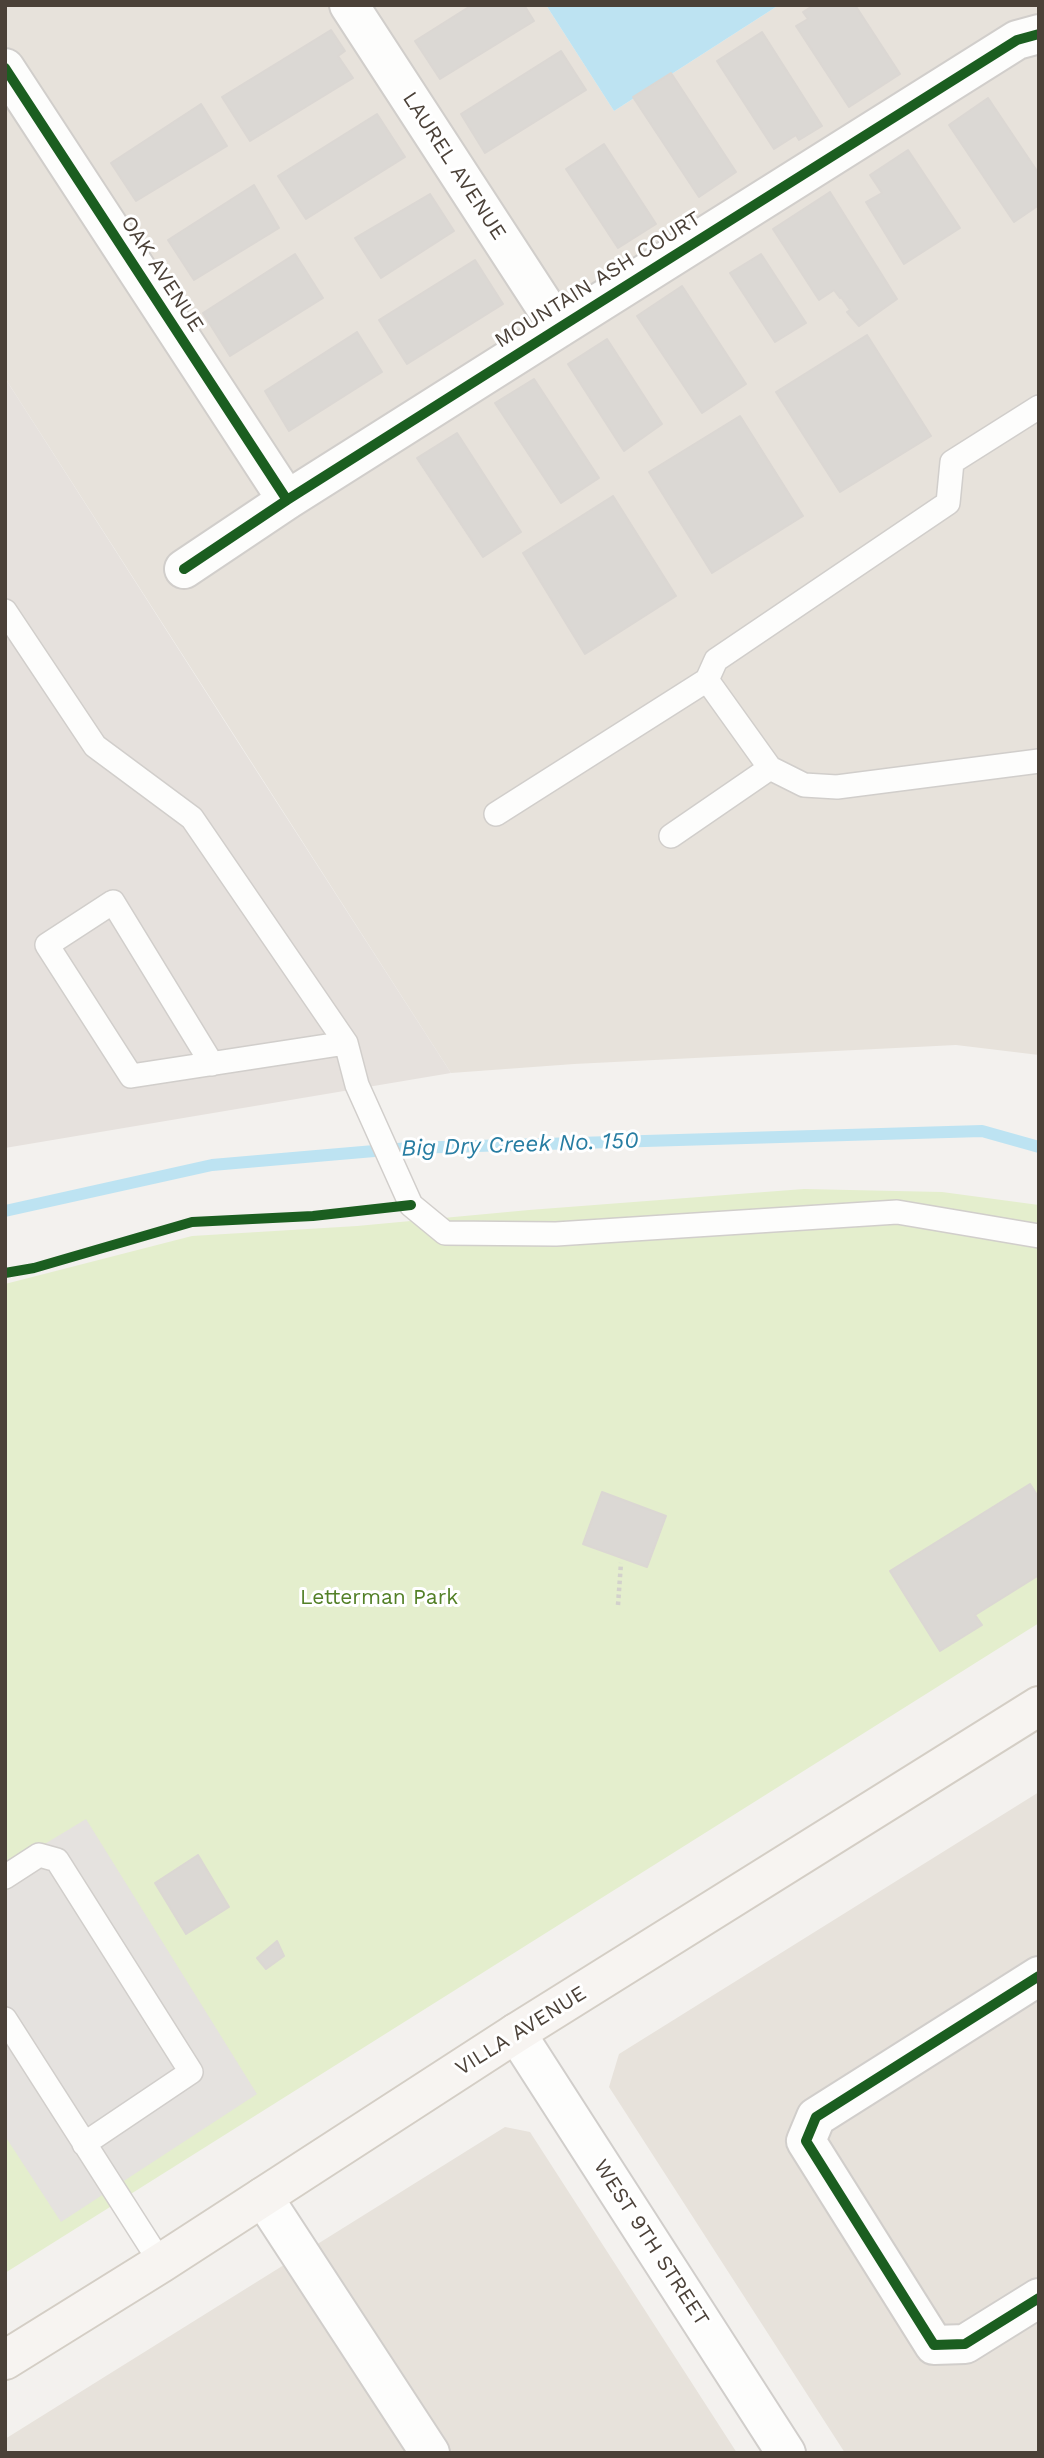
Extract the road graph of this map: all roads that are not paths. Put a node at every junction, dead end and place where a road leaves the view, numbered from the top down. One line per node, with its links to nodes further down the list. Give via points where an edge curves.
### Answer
1 (349, 5): 4 (street, LAUREL AVENUE)
2 (1039, 34): 4 (street, MOUNTAIN ASH COURT, via 1017,40)
3 (5, 68): 6 (street, OAK AVENUE)
4 (559, 328): 6 (street, MOUNTAIN ASH COURT)
5 (1039, 407): 9 (lane, via 952,462 948,503 716,660)
6 (287, 500): 7 (street, MOUNTAIN ASH COURT)
7 (184, 569)
8 (5, 611): 14 (lane, via 95,746 192,818)
9 (707, 680): 11 (lane); 12 (lane)
10 (1039, 761): 11 (lane, via 837,787 804,785)
11 (770, 768): 13 (lane)
12 (496, 814)
13 (671, 836)
14 (346, 1043): 15 (lane); 16 (lane, via 357,1085 411,1205 445,1233 556,1234 897,1212)
15 (212, 1064): 15 (lane, via 131,1076 47,944 113,902)
16 (1039, 1236)
17 (1039, 1706): 21 (main road, VILLA AVENUE)
18 (5, 1877): 22 (lane, via 39,1855 57,1860 191,2072)
19 (1039, 1976): 25 (street, via 816,2117 806,2141 934,2345 965,2344)
20 (5, 2019): 22 (lane)
21 (516, 2033): 23 (main road, VILLA AVENUE); 28 (street, WEST 9TH STREET)
22 (84, 2144): 24 (lane)
23 (263, 2197): 24 (main road, VILLA AVENUE); 27 (street)
24 (161, 2263): 26 (main road, VILLA AVENUE)
25 (1039, 2298)
26 (5, 2360)
27 (430, 2453)
28 (786, 2453)

